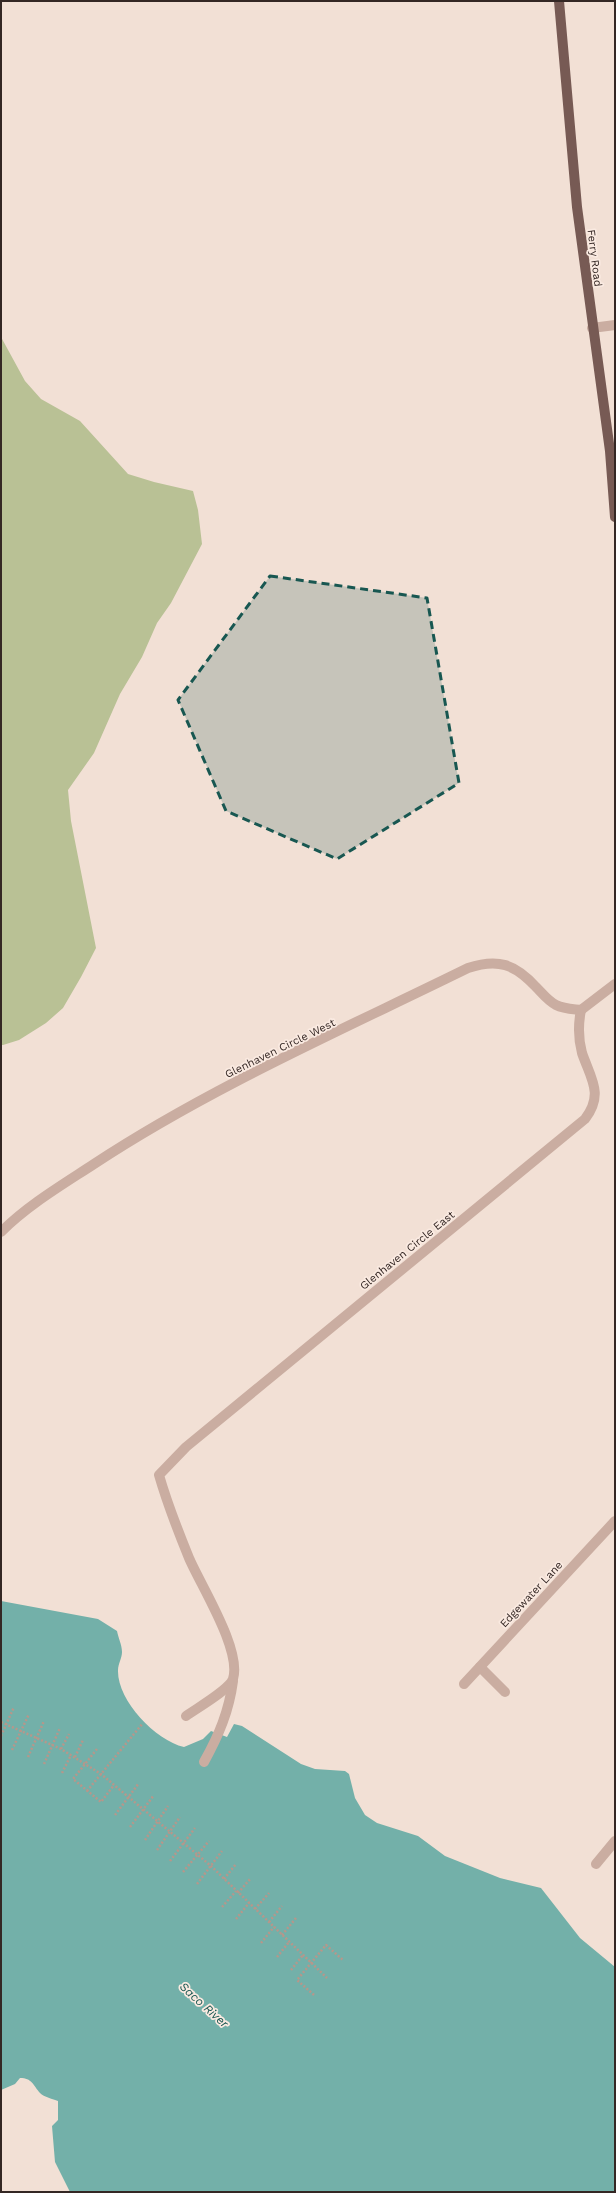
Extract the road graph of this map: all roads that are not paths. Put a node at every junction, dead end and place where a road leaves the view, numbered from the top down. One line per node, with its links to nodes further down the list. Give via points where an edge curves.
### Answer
1 (559, 1): 3 (main road, Ferry Road, via 573,172)
2 (615, 325): 3 (street)
3 (592, 328): 4 (main road, Ferry Road, via 610,451)
4 (615, 517)
5 (615, 984): 6 (street)
6 (581, 1010): 7 (street, Glenhaven Circle West, via 557,1006 527,976 508,965 490,962 468,968 185,1108 125,1143 49,1194); 10 (street, Glenhaven Circle East, via 579,1036 596,1092 593,1107 584,1119 186,1447 158,1475 189,1558 228,1638 233,1657)
7 (1, 1232)
8 (615, 1521): 9 (street, Edgewater Lane)
9 (480, 1667): 11 (street, Edgewater Lane); 12 (street)
10 (233, 1678): 13 (street, via 222,1692); 14 (street, via 227,1714)
11 (464, 1684)
12 (505, 1692)
13 (186, 1716)
14 (204, 1762)
15 (615, 1841): 16 (street)
16 (596, 1864)

